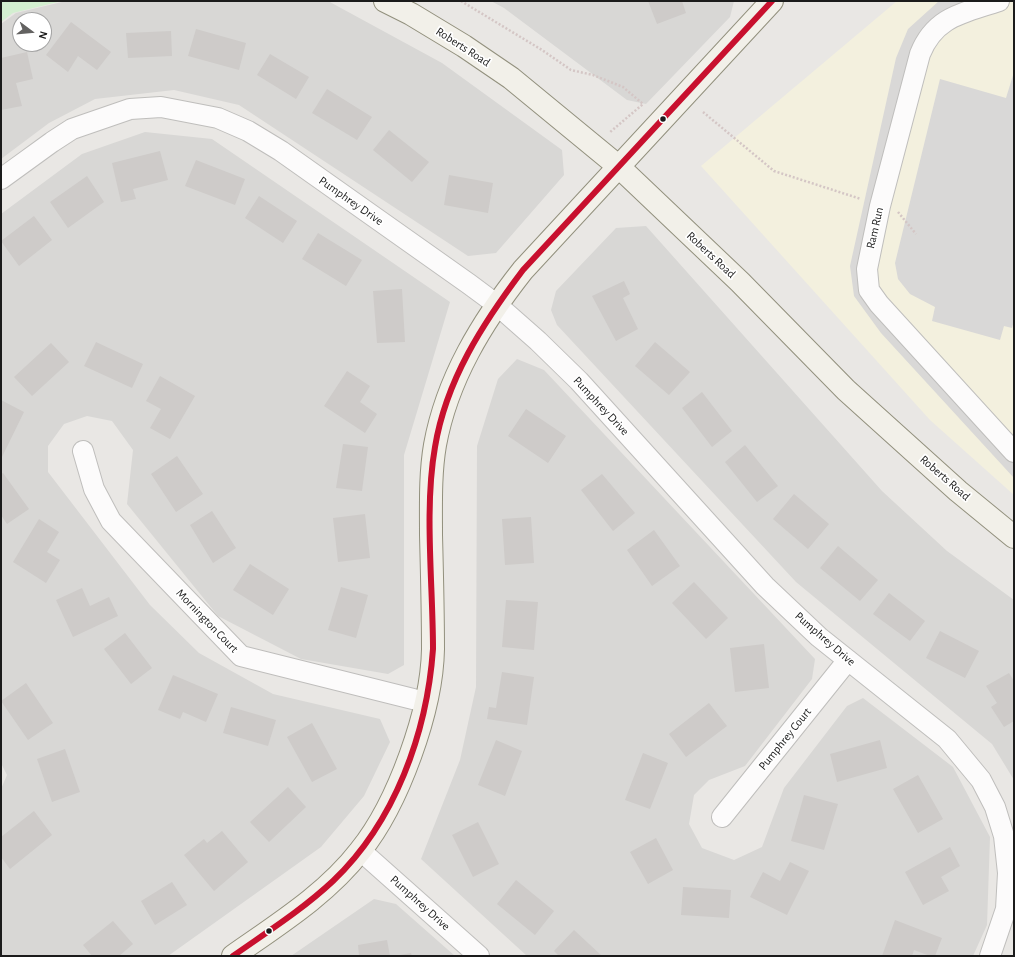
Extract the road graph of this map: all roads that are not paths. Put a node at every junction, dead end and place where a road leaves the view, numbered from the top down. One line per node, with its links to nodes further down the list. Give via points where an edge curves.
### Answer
1 (385, 1): 4 (street, Roberts Road, via 464,46 511,78)
2 (999, 1): 8 (street, Ram Run, via 948,18 924,42 880,206 867,268 869,290 879,304)
3 (768, 2): 4 (street)
4 (618, 166): 6 (street, via 522,270); 9 (street, Roberts Road, via 740,282 846,390 958,491)
5 (1, 179): 6 (street, Pumphrey Drive, via 72,129 130,109 161,107 218,118 248,131 281,152)
6 (496, 304): 10 (street, Pumphrey Drive, via 579,381 765,586); 11 (street, via 464,360 445,408 436,444 431,495 433,652)
7 (83, 451): 11 (street, Mornington Court, via 94,489 111,521 240,656)
8 (1014, 452)
9 (1014, 537)
10 (848, 660): 12 (street, Pumphrey Court); 14 (street, Pumphrey Drive, via 947,739 981,780 995,807 1004,836)
11 (425, 702): 13 (street, via 413,749 396,791)
12 (722, 817)
13 (361, 851): 15 (street, via 297,910); 16 (street, Pumphrey Drive)
14 (1010, 909): 17 (street, Pumphrey Drive)
15 (233, 956)
16 (480, 956)
17 (990, 956)

